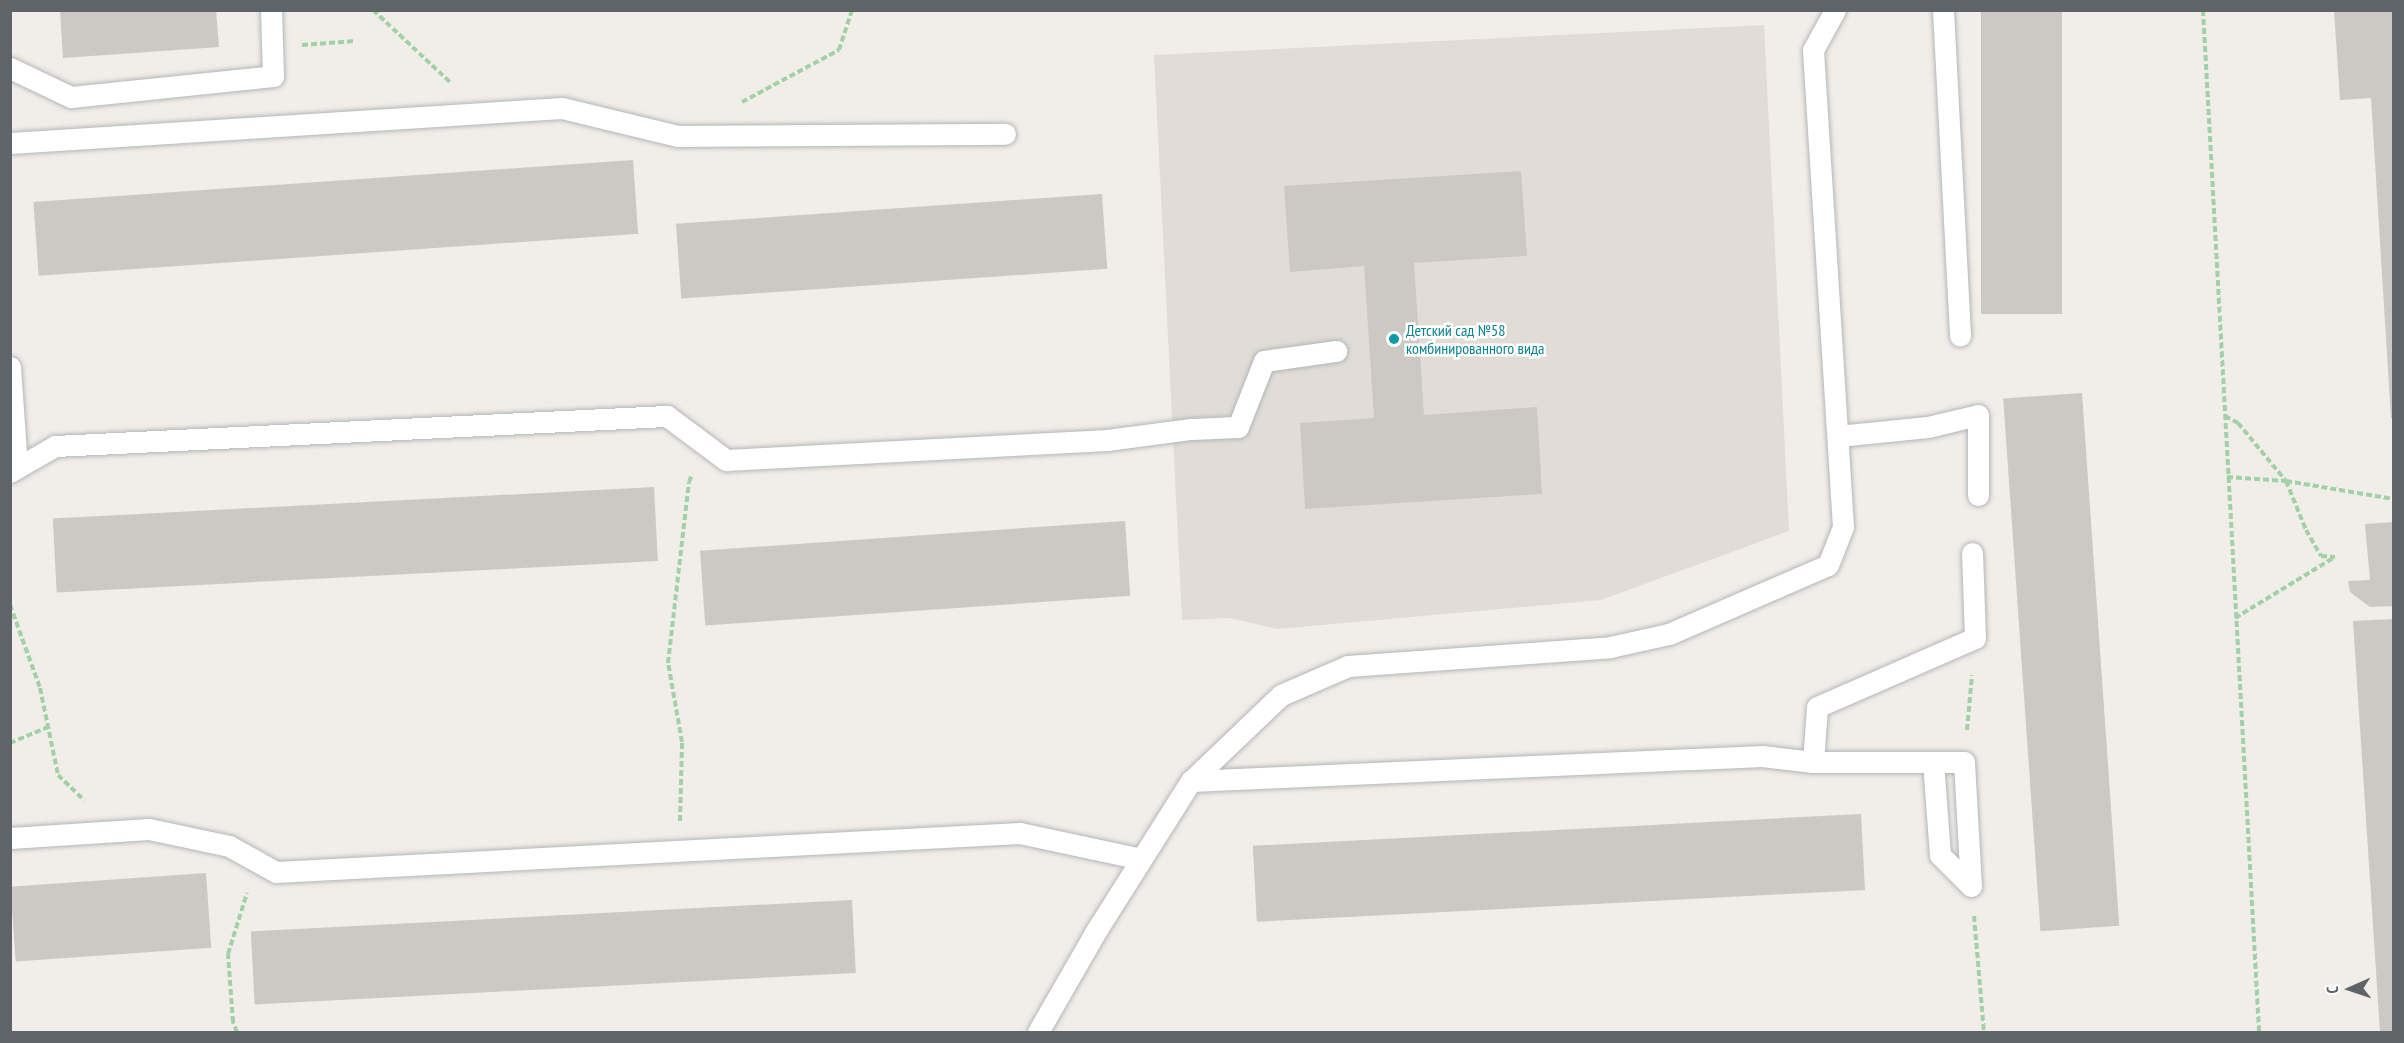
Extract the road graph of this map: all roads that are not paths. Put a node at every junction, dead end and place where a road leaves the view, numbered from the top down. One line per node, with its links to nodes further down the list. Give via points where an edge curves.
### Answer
1 (271, 10): 4 (lane, via 273,76 71,98)
2 (1835, 10): 10 (lane, via 1813,50)
3 (1943, 10): 7 (lane)
4 (10, 68)
5 (1005, 134): 6 (lane, via 678,136 562,108)
6 (10, 143)
7 (1960, 336)
8 (1336, 351): 11 (lane, via 1264,362 1238,427 1107,440 726,460 667,416 55,446)
9 (10, 367): 11 (lane)
10 (1838, 436): 12 (lane, via 1928,427 1978,415); 16 (lane, via 1843,527 1828,565 1669,634 1610,647 1348,666 1281,695)
11 (14, 470)
12 (1978, 495)
13 (1972, 554): 14 (lane, via 1976,638 1817,707)
14 (1813, 762): 15 (lane); 16 (lane, via 1740,756)
15 (1934, 762): 15 (lane, via 1940,855 1971,886 1964,762)
16 (1191, 781): 18 (lane)
17 (10, 838): 18 (lane, via 149,829 229,846 276,872 1020,833)
18 (1141, 859): 19 (lane)
19 (1038, 1032)

